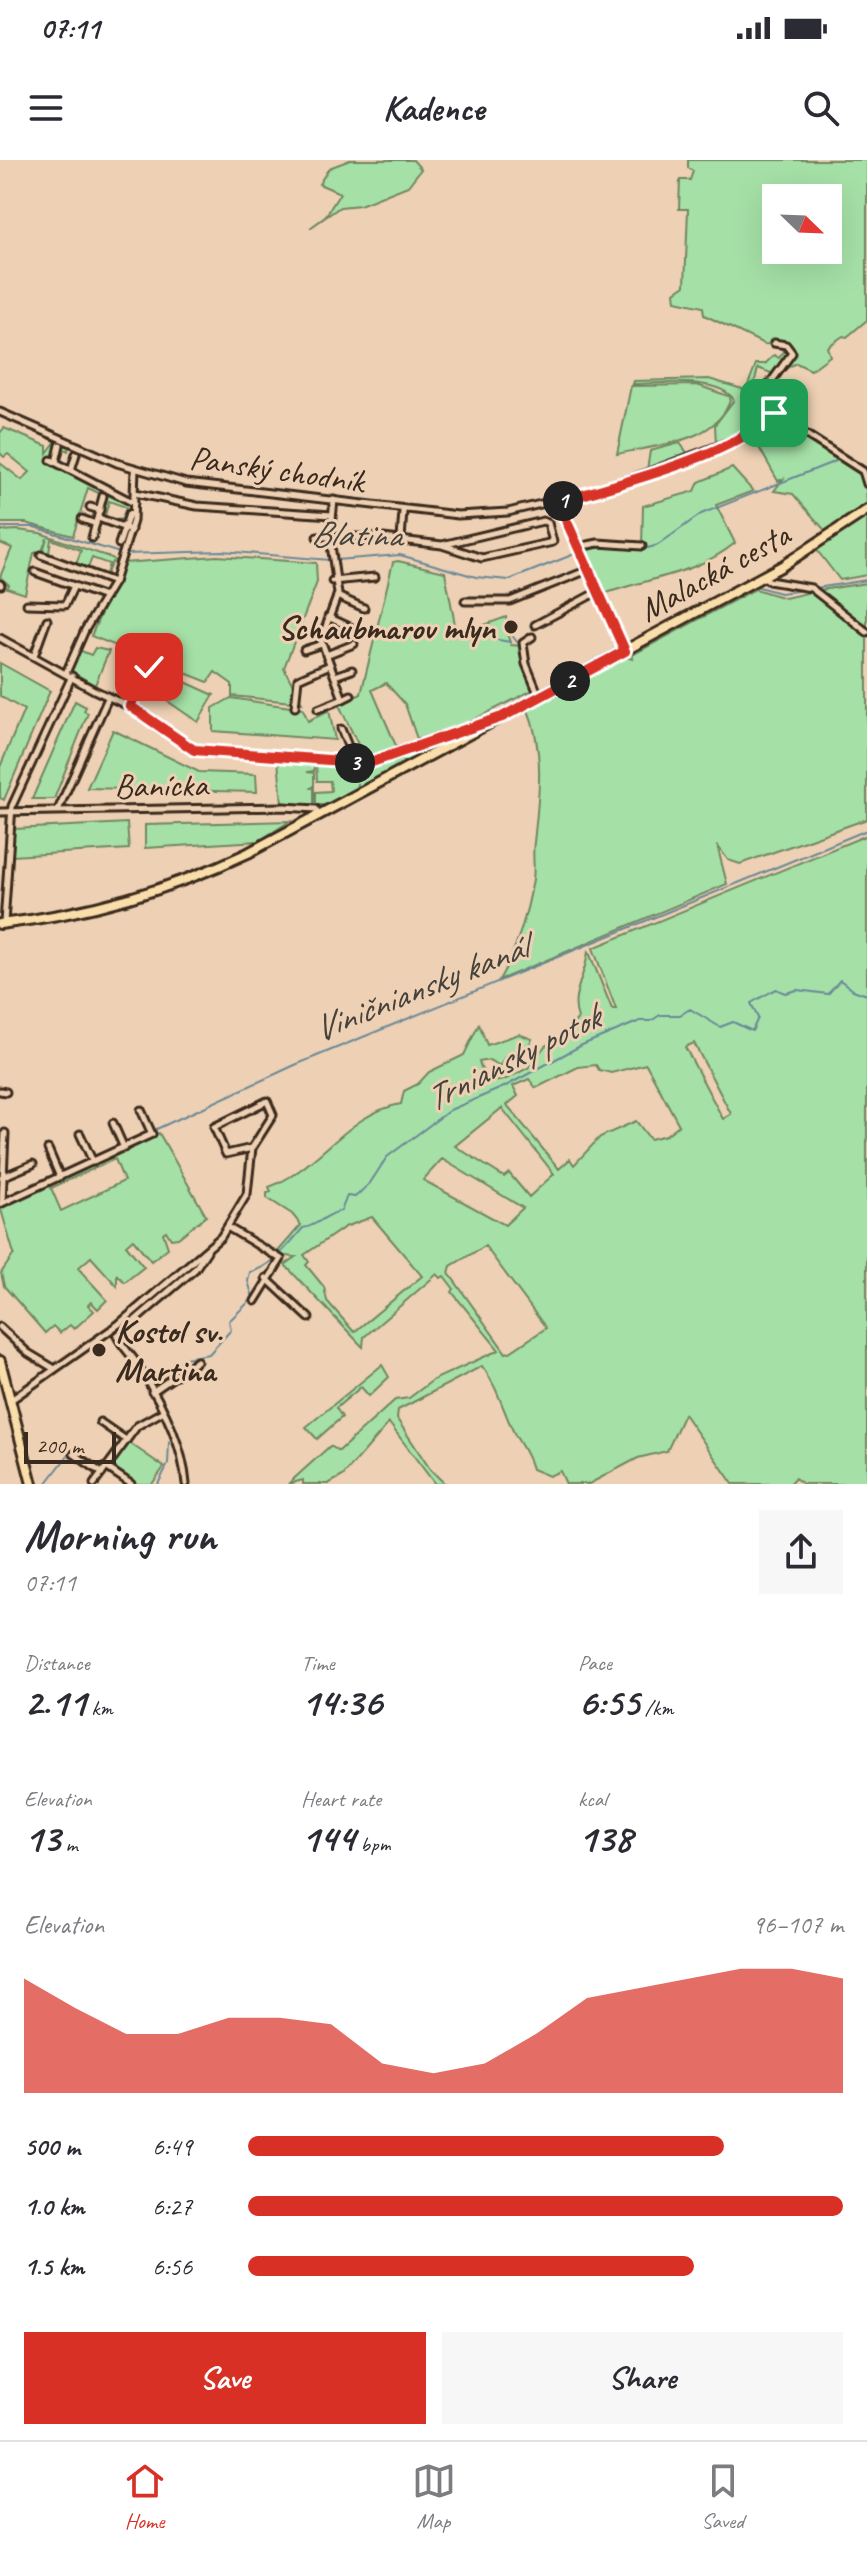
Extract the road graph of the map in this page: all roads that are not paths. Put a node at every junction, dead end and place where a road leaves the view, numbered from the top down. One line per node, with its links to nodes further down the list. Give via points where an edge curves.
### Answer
1 (774, 343): 2 (street, via 786,345 792,353 760,399 760,405)
2 (774, 413): 8 (street, via 863,471); 12 (street, Panský chodník, via 753,433 724,445)
3 (1, 414): 6 (street, Panský chodník)
4 (60, 445): 7 (street, via 53,461)
5 (76, 454): 7 (street)
6 (135, 469): 9 (street); 11 (street, Panský chodník, via 186,483)
7 (71, 470): 13 (street)
8 (867, 484)
9 (135, 493): 13 (street); 19 (street, via 197,506)
10 (103, 496): 15 (street)
11 (334, 500): 17 (street, Panský chodník); 19 (street)
12 (558, 502): 17 (street, Panský chodník, via 483,515); 32 (street)
13 (134, 503): 22 (street)
14 (90, 507): 15 (street)
15 (100, 510): 21 (street)
16 (867, 510): 36 (main road, Malacká cesta)
17 (403, 511): 26 (street)
18 (129, 514): 22 (street)
19 (332, 515): 25 (street)
20 (82, 519): 21 (street)
21 (97, 521): 22 (street); 24 (street)
22 (128, 529): 28 (street); 39 (street)
23 (317, 537): 25 (street)
24 (92, 538)
25 (330, 538): 26 (street); 38 (street)
26 (401, 539): 29 (street)
27 (457, 542): 29 (street); 31 (street); 31 (street, via 543,521 554,537 535,548 486,558)
28 (119, 544)
29 (442, 545): 31 (street)
30 (642, 546): 32 (street, via 614,543)
31 (454, 549)
32 (579, 550): 34 (street)
33 (41, 555): 39 (street)
34 (588, 570): 41 (street); 44 (street, via 510,601)
35 (35, 572): 40 (street)
36 (763, 576): 51 (street, via 811,588); 57 (main road, Malacká cesta)
37 (375, 577): 38 (street)
38 (334, 581): 42 (street)
39 (114, 582): 43 (street)
40 (74, 586): 43 (street); 45 (street, via 65,605)
41 (597, 592): 49 (street); 57 (street)
42 (337, 596): 46 (street); 47 (street)
43 (105, 597): 63 (street)
44 (465, 601)
45 (27, 604)
46 (364, 608)
47 (328, 617): 50 (street); 54 (street)
48 (47, 620): 58 (street)
49 (535, 625)
50 (354, 629)
51 (867, 632)
52 (532, 637): 67 (street, via 523,643)
53 (0, 638): 63 (street)
54 (322, 644): 56 (street); 59 (street)
55 (354, 644): 59 (street)
56 (304, 650)
57 (625, 651): 67 (main road, Malacká cesta)
58 (35, 653)
59 (326, 655): 60 (street)
60 (330, 665): 64 (street); 70 (street, via 298,679)
61 (149, 667): 69 (street)
62 (352, 670): 64 (street)
63 (69, 674): 66 (street); 77 (street)
64 (335, 676): 68 (street)
65 (351, 695): 68 (street)
66 (108, 697): 69 (street); 75 (street)
67 (540, 697): 73 (main road, Malacká cesta)
68 (343, 699): 71 (street)
69 (130, 706): 74 (street, via 194,750)
70 (295, 707)
71 (318, 709)
72 (341, 729): 74 (street)
73 (472, 729): 74 (street); 78 (main road, Malacká cesta)
74 (355, 763)
75 (58, 810): 77 (street, Banícka); 78 (street, Banícka)
76 (0, 812): 77 (street, Banícka)
77 (13, 812): 79 (street)
78 (318, 812): 79 (main road, Malacká cesta, via 234,860 156,890 77,912)
79 (2, 924)
80 (141, 1110): 84 (street, via 152,1134)
81 (113, 1123): 84 (street)
82 (5, 1133): 89 (street)
83 (80, 1134): 87 (street)
84 (124, 1148): 87 (street)
85 (252, 1148): 85 (street, via 226,1154 214,1127 267,1101 273,1115); 92 (street, via 247,1194)
86 (48, 1149): 90 (street)
87 (93, 1162): 90 (street)
88 (33, 1164): 89 (street)
89 (2, 1177): 91 (street)
90 (60, 1177): 91 (street)
91 (1, 1203)
92 (229, 1227): 93 (street); 94 (street, via 281,1259)
93 (192, 1266): 95 (street); 96 (street)
94 (266, 1278): 97 (street); 98 (street)
95 (161, 1290): 96 (street); 99 (street)
96 (165, 1296): 99 (street)
97 (255, 1301)
98 (309, 1318)
99 (123, 1325): 103 (street); 104 (street, via 118,1339)
100 (0, 1327): 103 (street)
101 (0, 1361): 105 (main road)
102 (197, 1361): 104 (street)
103 (53, 1368): 105 (street)
104 (152, 1392): 106 (street)
105 (10, 1401): 111 (main road)
106 (162, 1412): 108 (street, via 137,1426); 114 (street)
107 (100, 1422): 108 (street)
108 (126, 1440): 110 (street)
109 (74, 1454): 110 (street)
110 (104, 1470): 112 (street); 113 (street)
111 (32, 1484)
112 (94, 1484)
113 (131, 1484)
114 (186, 1484)

